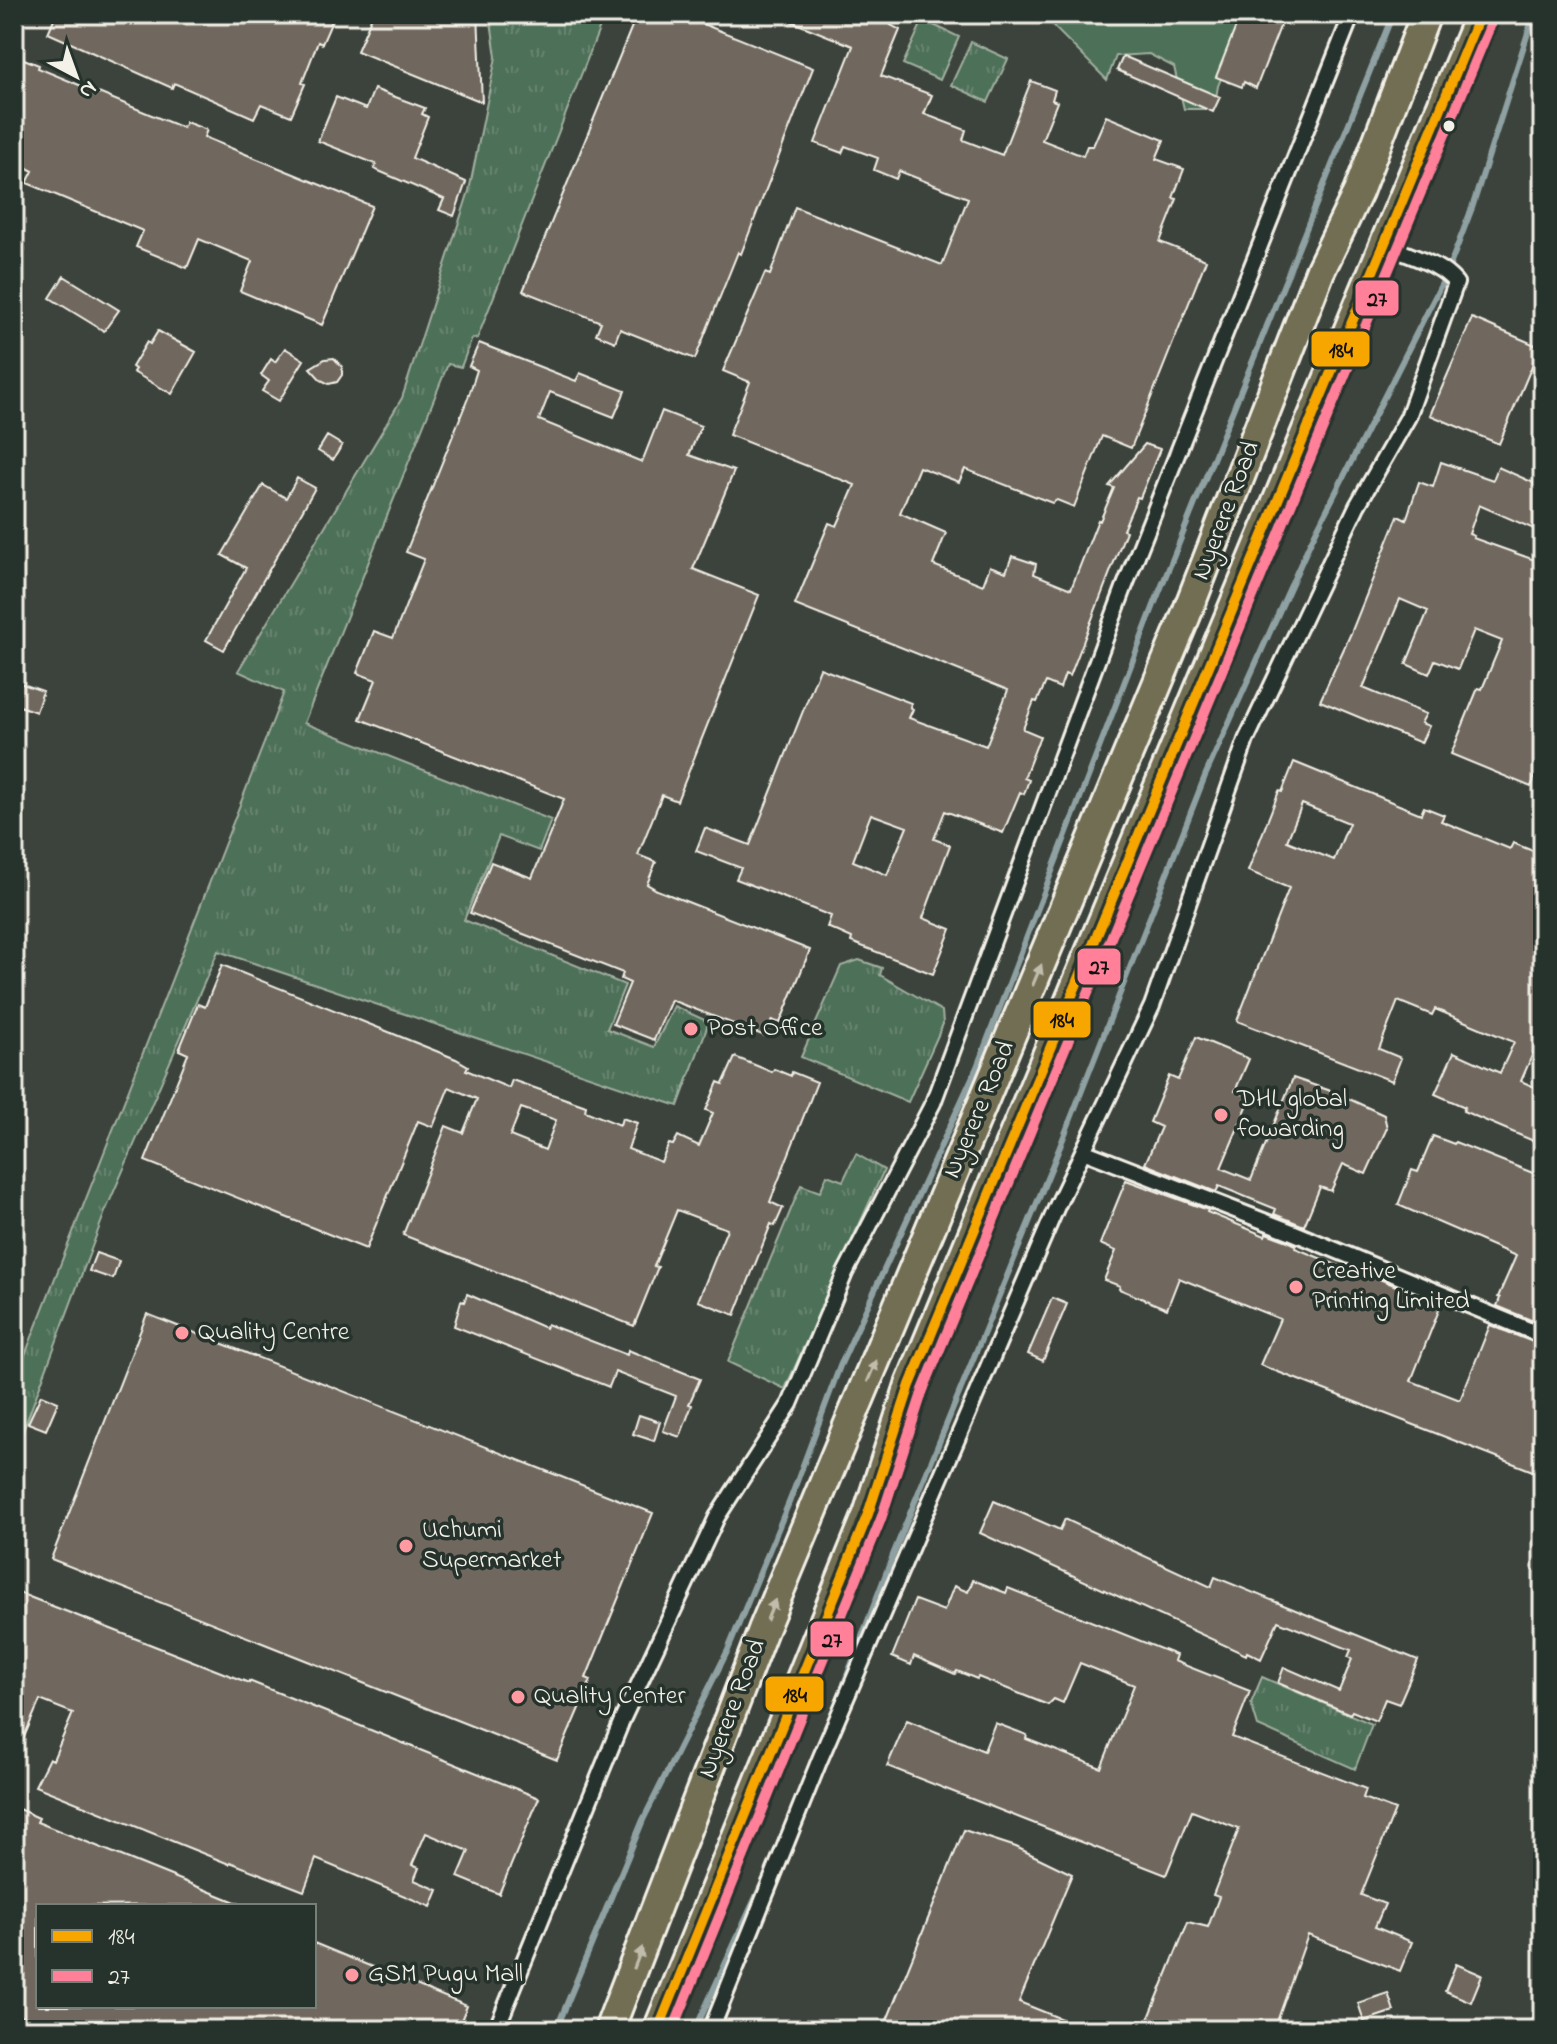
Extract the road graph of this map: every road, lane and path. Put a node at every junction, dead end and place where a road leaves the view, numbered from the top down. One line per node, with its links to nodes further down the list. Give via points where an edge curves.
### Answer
1 (1352, 14): 7 (street, via 1119,602 933,1103 845,1273 790,1404 710,1531 623,1718)
2 (1426, 14): 8 (highway, Nyerere Road, one-way to 2, via 763,1630 1186,615)
3 (1480, 14): 4 (highway, Nyerere Road)
4 (1384, 244): 5 (street, via 1429,262 1456,283 1408,417 1357,506 1246,740 1152,1006); 9 (highway, Nyerere Road, via 910,1385 868,1514)
5 (1083, 1151): 6 (street); 10 (street, via 820,1759)
6 (1543, 1336)
7 (496, 2030)
8 (609, 2030)
9 (658, 2030)
10 (711, 2030)

